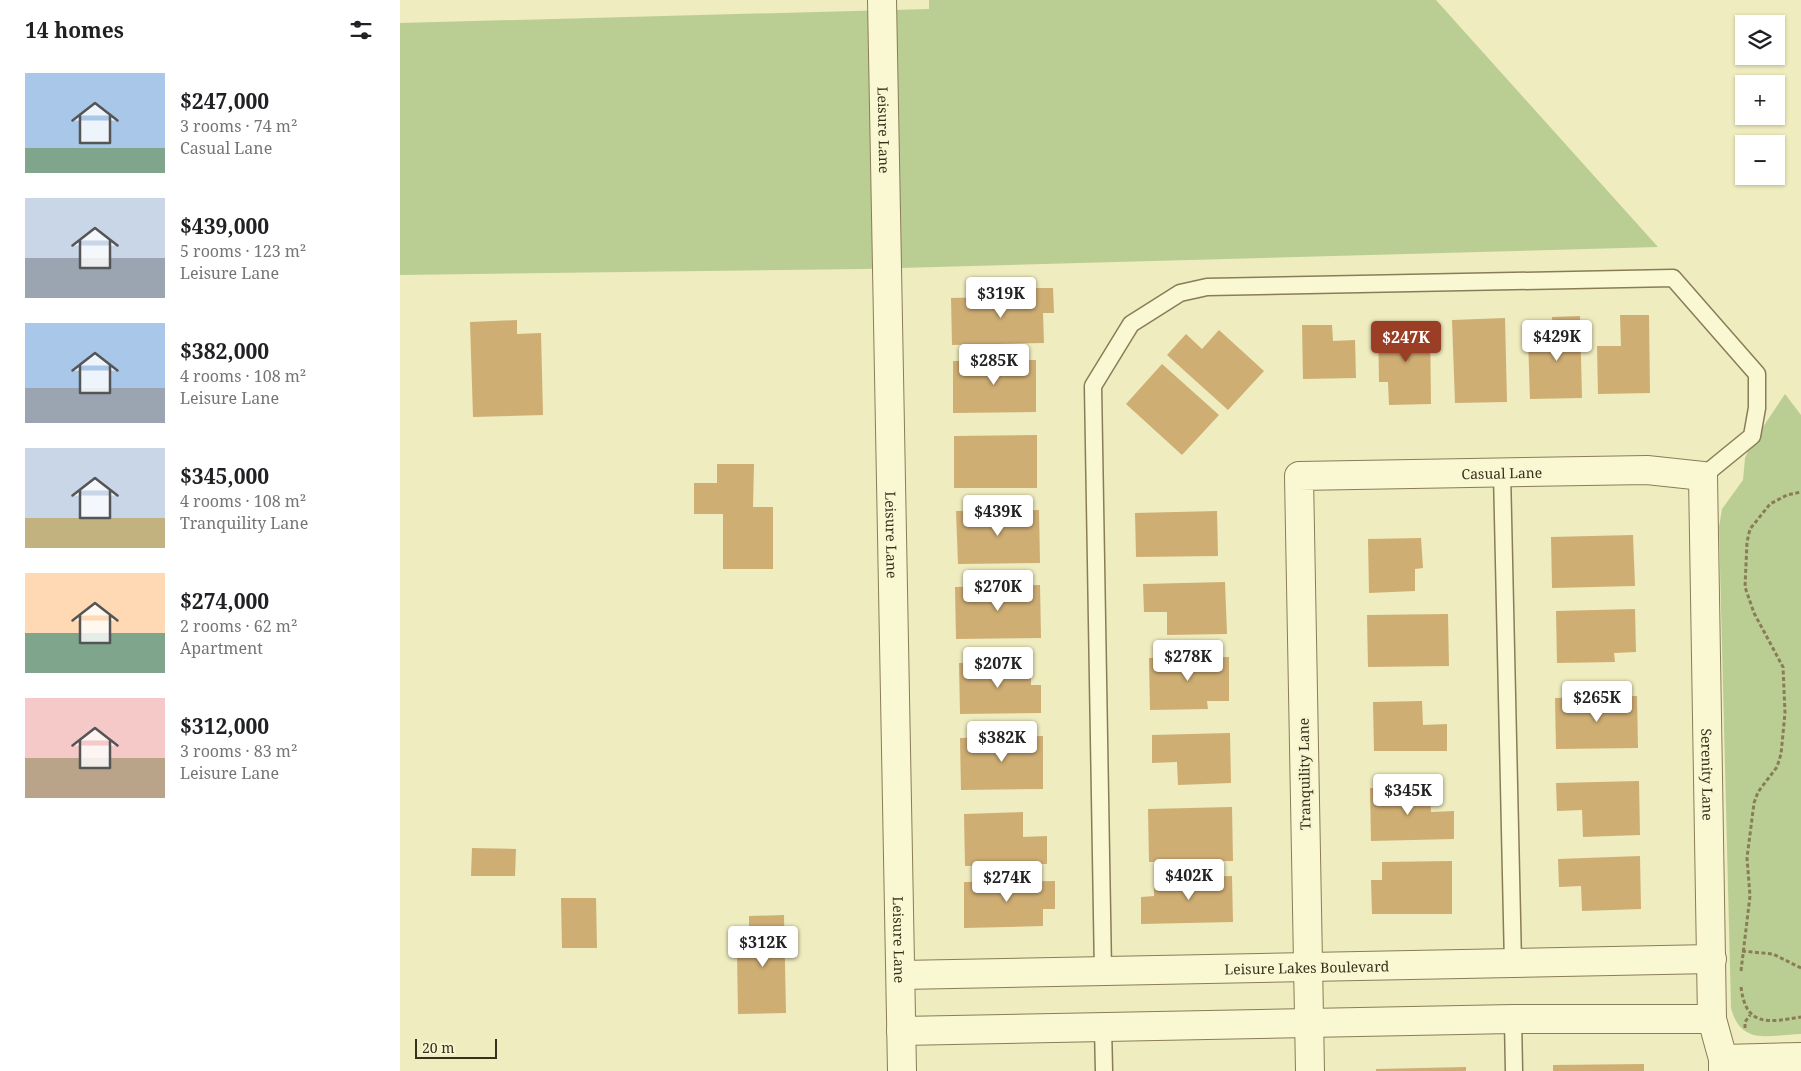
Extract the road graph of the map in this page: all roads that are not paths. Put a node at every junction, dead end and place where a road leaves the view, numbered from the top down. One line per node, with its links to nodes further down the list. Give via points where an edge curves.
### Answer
1 (882, 0): 9 (street, Leisure Lane)
2 (1502, 472): 3 (street, Casual Lane); 4 (street, Casual Lane, via 1647,470); 6 (lane)
3 (1299, 476): 7 (street, Tranquility Lane)
4 (1703, 476): 5 (street, Serenity Lane); 8 (lane, via 1752,436 1757,408 1757,374 1673,278 1207,287 1180,293 1130,324 1093,386)
5 (1712, 959): 6 (street, Leisure Lakes Boulevard); 10 (street, Serenity Lane)
6 (1513, 964): 7 (street, Leisure Lakes Boulevard)
7 (1308, 967): 8 (street, Leisure Lakes Boulevard); 12 (street, Tranquility Lane)
8 (1103, 972): 9 (street, Leisure Lakes Boulevard)
9 (901, 975): 14 (street, Leisure Lane)
10 (1712, 1019): 11 (street); 16 (street, Serenity Lane)
11 (1513, 1020): 12 (street); 20 (lane)
12 (1309, 1023): 13 (street); 19 (street, Tranquility Lane)
13 (1103, 1027): 14 (street); 18 (lane)
14 (901, 1031): 17 (street, Leisure Lane)
15 (1801, 1057): 16 (street)
16 (1723, 1065)
17 (902, 1071)
18 (1104, 1071)
19 (1310, 1071)
20 (1514, 1071)

